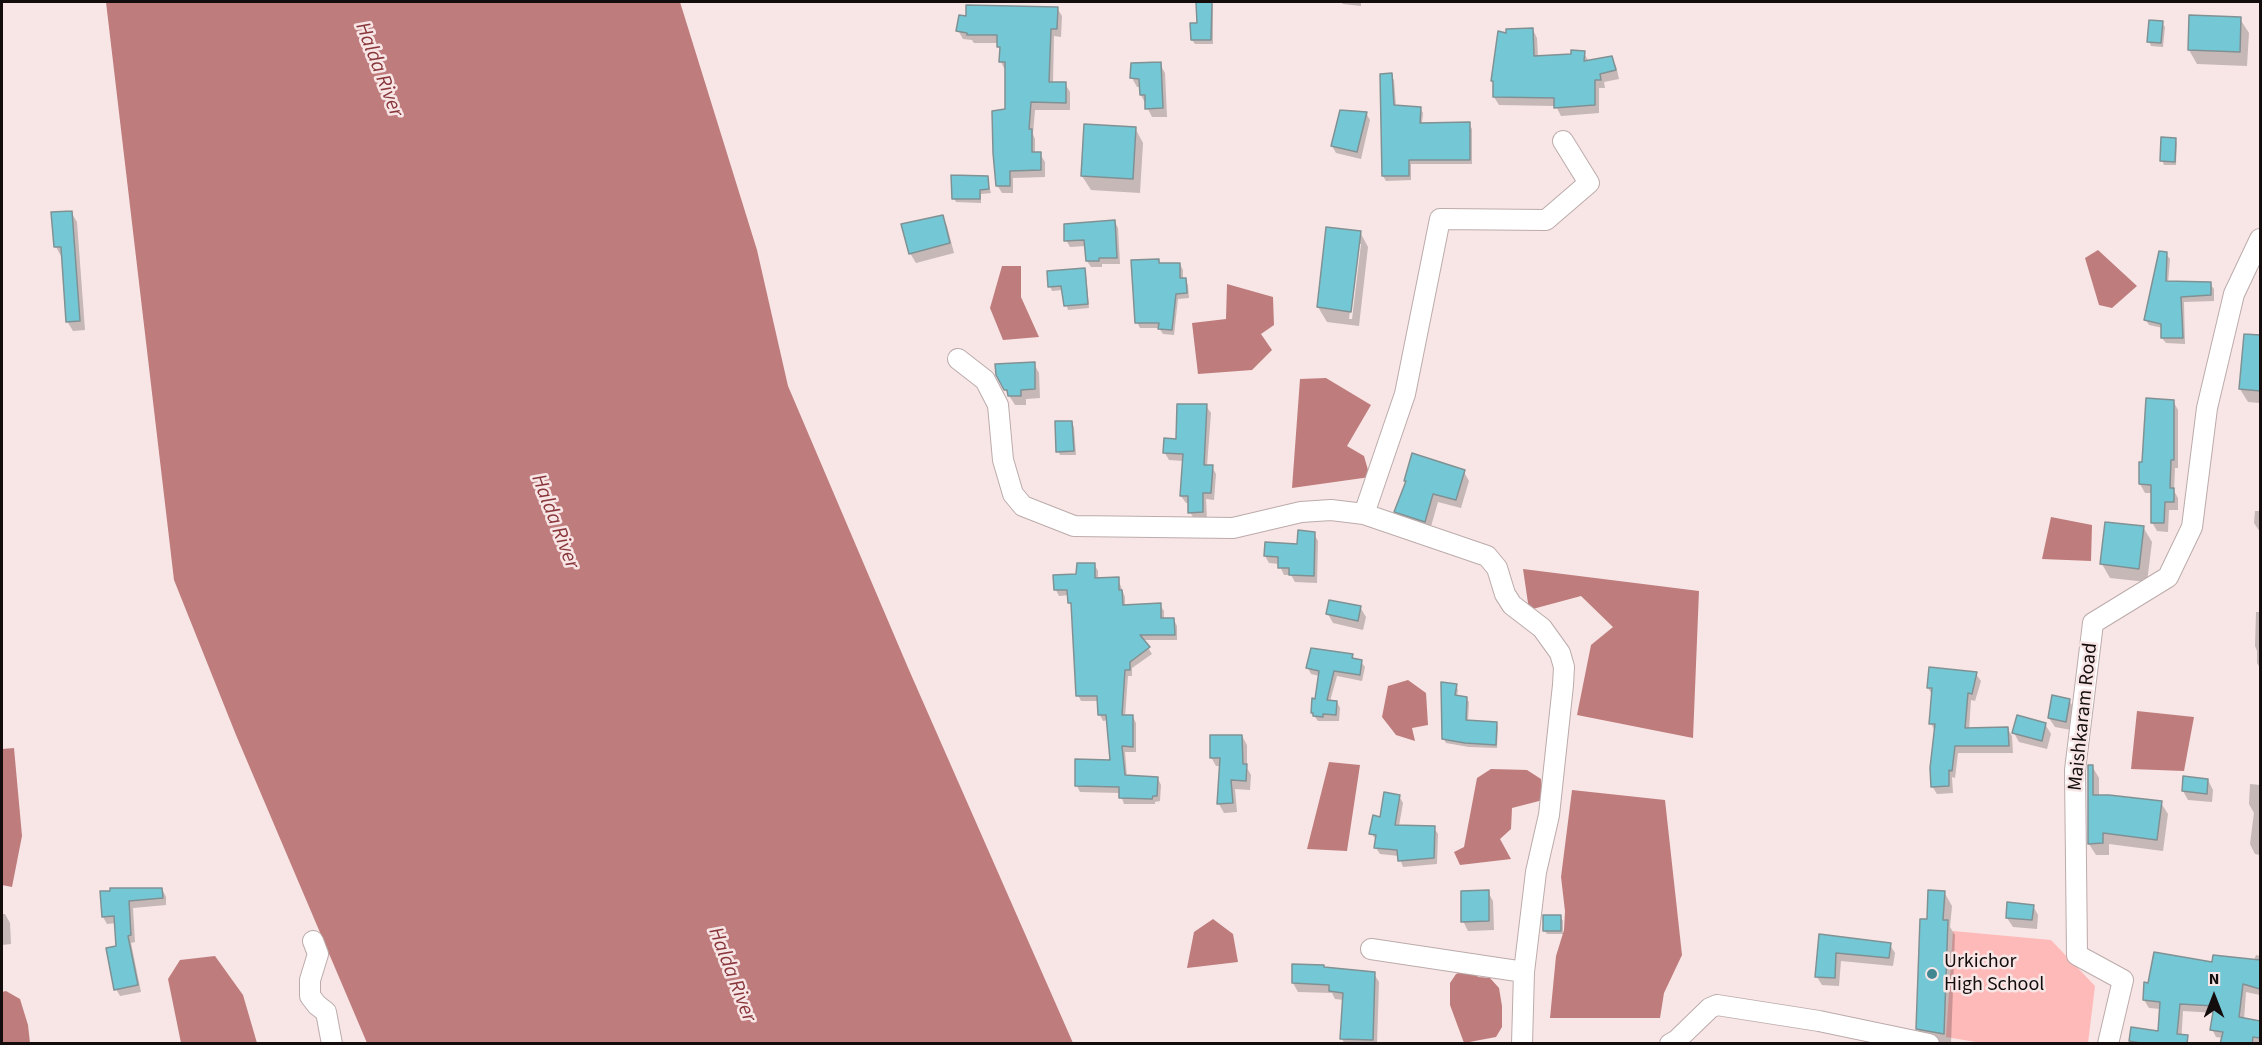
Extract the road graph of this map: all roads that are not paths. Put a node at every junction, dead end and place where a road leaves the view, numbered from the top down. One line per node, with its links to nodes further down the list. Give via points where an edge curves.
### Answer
1 (1563, 141): 4 (street, via 1589,183 1546,220 1440,219 1405,394)
2 (2260, 239): 12 (street, Maishkaram Road, via 2235,294 2210,396 2192,527 2168,576 2093,622 2075,770 2077,955 2123,981)
3 (958, 359): 4 (street, via 985,380 998,405 1003,460 1013,494 1023,506 1074,526 1233,528 1302,512)
4 (1364, 514): 7 (street, via 1487,556 1497,568 1512,604 1542,628 1560,653 1563,685 1549,814 1536,872)
5 (313, 941): 9 (street, via 318,954 310,996 326,1012)
6 (1371, 949): 7 (street)
7 (1524, 972): 10 (street)
8 (1676, 1042): 11 (street, via 1710,1008 1725,1005)
9 (332, 1044)
10 (1522, 1044)
11 (1929, 1044)
12 (2108, 1044)

